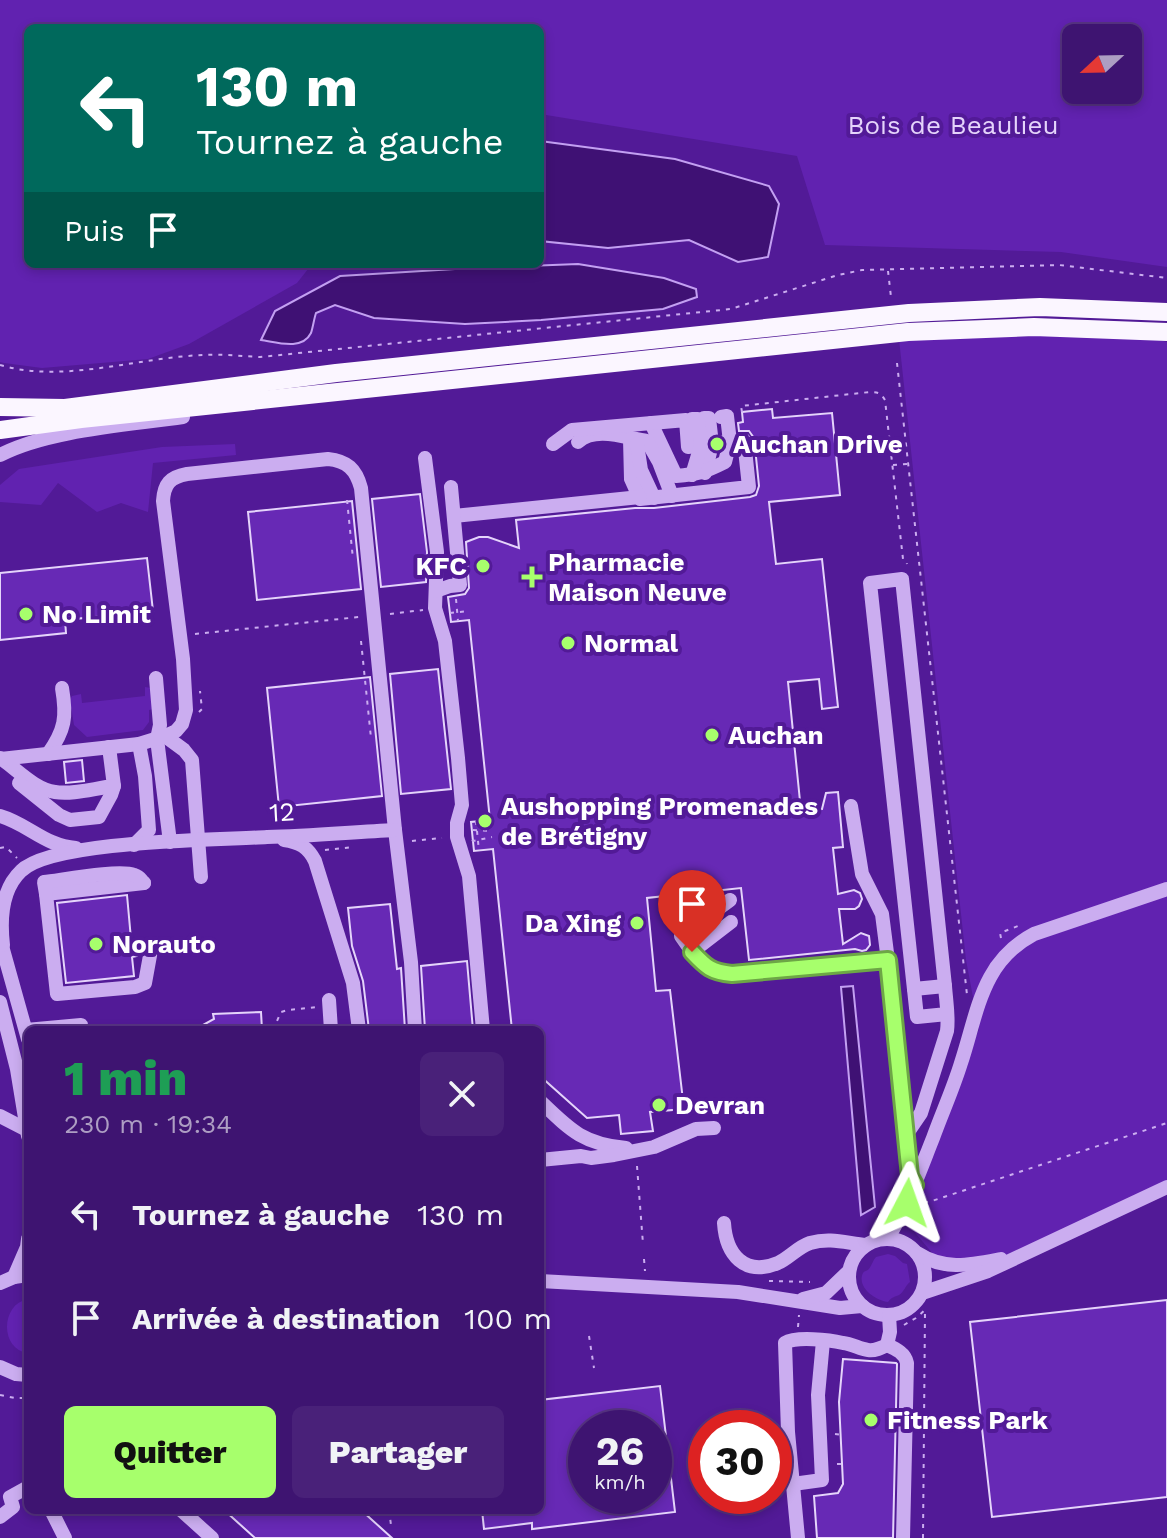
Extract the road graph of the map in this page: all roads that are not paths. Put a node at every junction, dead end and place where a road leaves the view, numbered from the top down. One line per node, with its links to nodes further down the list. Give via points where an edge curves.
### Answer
1 (1167, 312): 6 (main road, via 1040,307 909,313 336,373 65,408)
2 (1125, 330): 3 (main road); 4 (main road); 5 (main road, via 908,332)
3 (1167, 332)
4 (1167, 343)
5 (368, 388): 9 (main road); 14 (street, via 79,433)
6 (0, 407)
7 (710, 417): 8 (street); 13 (street); 13 (street); 13 (street, via 735,420)
8 (651, 423): 12 (street, via 572,430); 16 (street, via 676,476)
9 (0, 430)
10 (636, 440): 11 (street, via 613,433); 18 (street); 18 (street, via 631,479)
11 (578, 442)
12 (553, 444)
13 (713, 444): 16 (street); 16 (street, via 725,462); 18 (street, via 749,487)
14 (0, 455)
15 (425, 458): 20 (street, via 437,552)
16 (702, 472)
17 (451, 487): 19 (street)
18 (656, 497): 19 (street)
19 (454, 516): 20 (street, via 460,585)
20 (436, 591): 57 (street, via 462,805 457,837 469,876)
21 (156, 678): 23 (street)
22 (62, 688): 26 (street, via 64,725)
23 (161, 737): 24 (street); 31 (street, via 176,731 186,710 163,501 166,485 187,474 339,460 351,466 361,488); 33 (street, via 192,760); 34 (street)
24 (139, 744): 25 (street); 35 (street, via 149,830)
25 (109, 747): 26 (street); 28 (street)
26 (48, 754): 27 (street)
27 (4, 761): 28 (street, via 57,792); 28 (street, via 18,782 70,820 99,817)
28 (114, 786)
29 (851, 806): 45 (street, via 862,874 882,914)
30 (0, 816): 36 (street, via 64,848)
31 (395, 830): 32 (street, 12); 56 (street)
32 (268, 837): 33 (street, 12); 55 (street, via 295,841 315,861 353,983)
33 (199, 840): 34 (street, 12); 37 (street)
34 (170, 842): 35 (street, 12)
35 (134, 845): 36 (street, 12)
36 (83, 849): 42 (street, via 25,867 9,887)
37 (201, 877)
38 (144, 883): 43 (street, via 131,874 44,882 57,994 145,983)
39 (1167, 889): 67 (street, via 1034,934 1002,958 988,979)
40 (730, 900): 44 (street, via 681,936)
41 (731, 922): 44 (street)
42 (1, 941): 52 (street)
43 (151, 950)
44 (692, 952): 45 (street, via 707,967 732,974)
45 (888, 960): 64 (street)
46 (945, 986): 47 (street); 47 (street, via 902,579 870,583); 50 (street)
47 (914, 989): 50 (street, via 917,1017)
48 (0, 1002): 58 (street)
49 (330, 1003): 54 (street)
50 (947, 1014): 64 (street, via 947,1031 921,1113)
51 (81, 1025): 53 (street)
52 (25, 1026)
53 (75, 1026)
54 (331, 1026)
55 (358, 1026)
56 (415, 1026)
57 (483, 1026)
58 (21, 1092): 60 (street); 61 (street)
59 (544, 1104): 65 (street, via 582,1137)
60 (24, 1110)
61 (0, 1114): 63 (street)
62 (714, 1128): 65 (street, via 696,1129)
63 (24, 1130)
64 (906, 1135): 67 (street)
65 (639, 1153): 66 (street)
66 (544, 1160)
67 (915, 1185): 70 (street)
68 (1167, 1187): 73 (street)
69 (724, 1223): 71 (street, via 730,1249 739,1262 752,1266 779,1263 818,1241)
70 (887, 1239): 71 (street); 72 (street)
71 (866, 1245): 74 (street)
72 (916, 1252): 73 (street, via 947,1265); 78 (street)
73 (1021, 1255): 78 (street)
74 (849, 1271): 79 (street, via 851,1290); 80 (street, via 826,1293)
75 (21, 1276): 77 (street)
76 (544, 1281): 80 (street, via 738,1292)
77 (0, 1283)
78 (928, 1296): 81 (street)
79 (862, 1306): 80 (street); 81 (street)
80 (796, 1309)
81 (889, 1321): 83 (street)
82 (823, 1341): 83 (street, via 868,1350); 86 (street, via 818,1395 822,1480); 86 (street, via 785,1343)
83 (887, 1345): 94 (street, via 907,1363)
84 (0, 1367): 85 (street)
85 (24, 1375)
86 (793, 1484): 93 (street)
87 (24, 1489): 90 (street, via 10,1497 13,1507)
88 (53, 1514): 91 (street)
89 (185, 1514): 92 (street)
90 (0, 1517)
91 (65, 1538)
92 (212, 1538)
93 (798, 1538)
94 (903, 1538)

